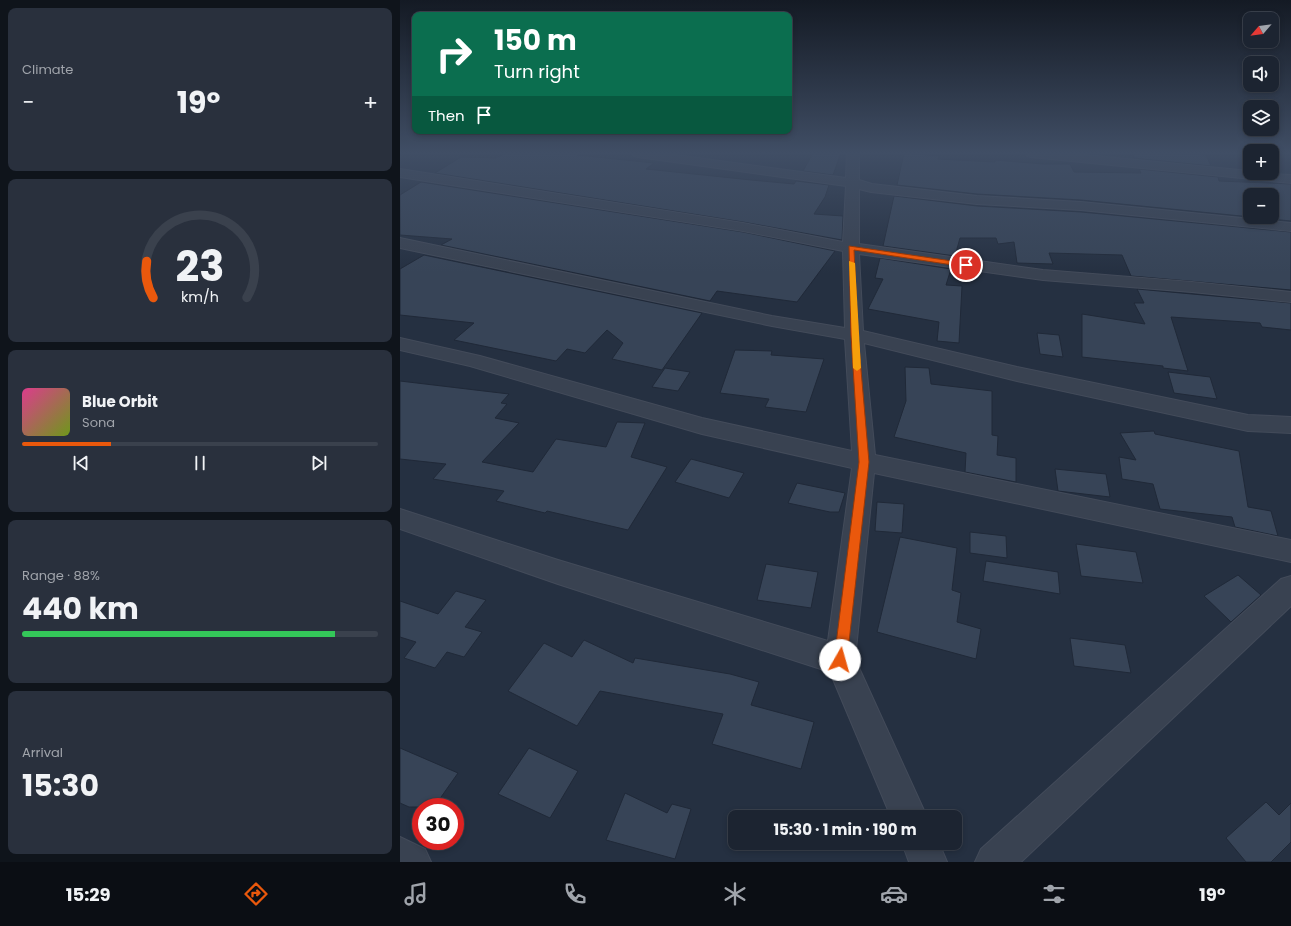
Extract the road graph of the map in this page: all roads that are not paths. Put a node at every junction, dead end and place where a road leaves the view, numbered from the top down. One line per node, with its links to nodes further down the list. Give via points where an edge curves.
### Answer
1 (528, 193): 6 (street, via 743,227)
2 (854, 193): 6 (street)
3 (913, 193): 4 (street, via 1081,206)
4 (1291, 227)
5 (400, 243): 8 (street, via 772,321)
6 (851, 248): 7 (street, via 1043,276 1192,286); 8 (street)
7 (1291, 297)
8 (854, 335): 10 (street, via 1017,374 1248,423); 11 (street)
9 (400, 344): 11 (street, via 473,360 702,426)
10 (1291, 425)
11 (864, 462): 13 (street); 15 (street)
12 (400, 519): 15 (street, via 558,572)
13 (1291, 551)
14 (1291, 588): 21 (street)
15 (840, 660): 16 (street)
16 (906, 810)
17 (923, 850): 20 (street)
18 (400, 856): 19 (street)
19 (412, 862)
20 (928, 862)
21 (994, 862)

